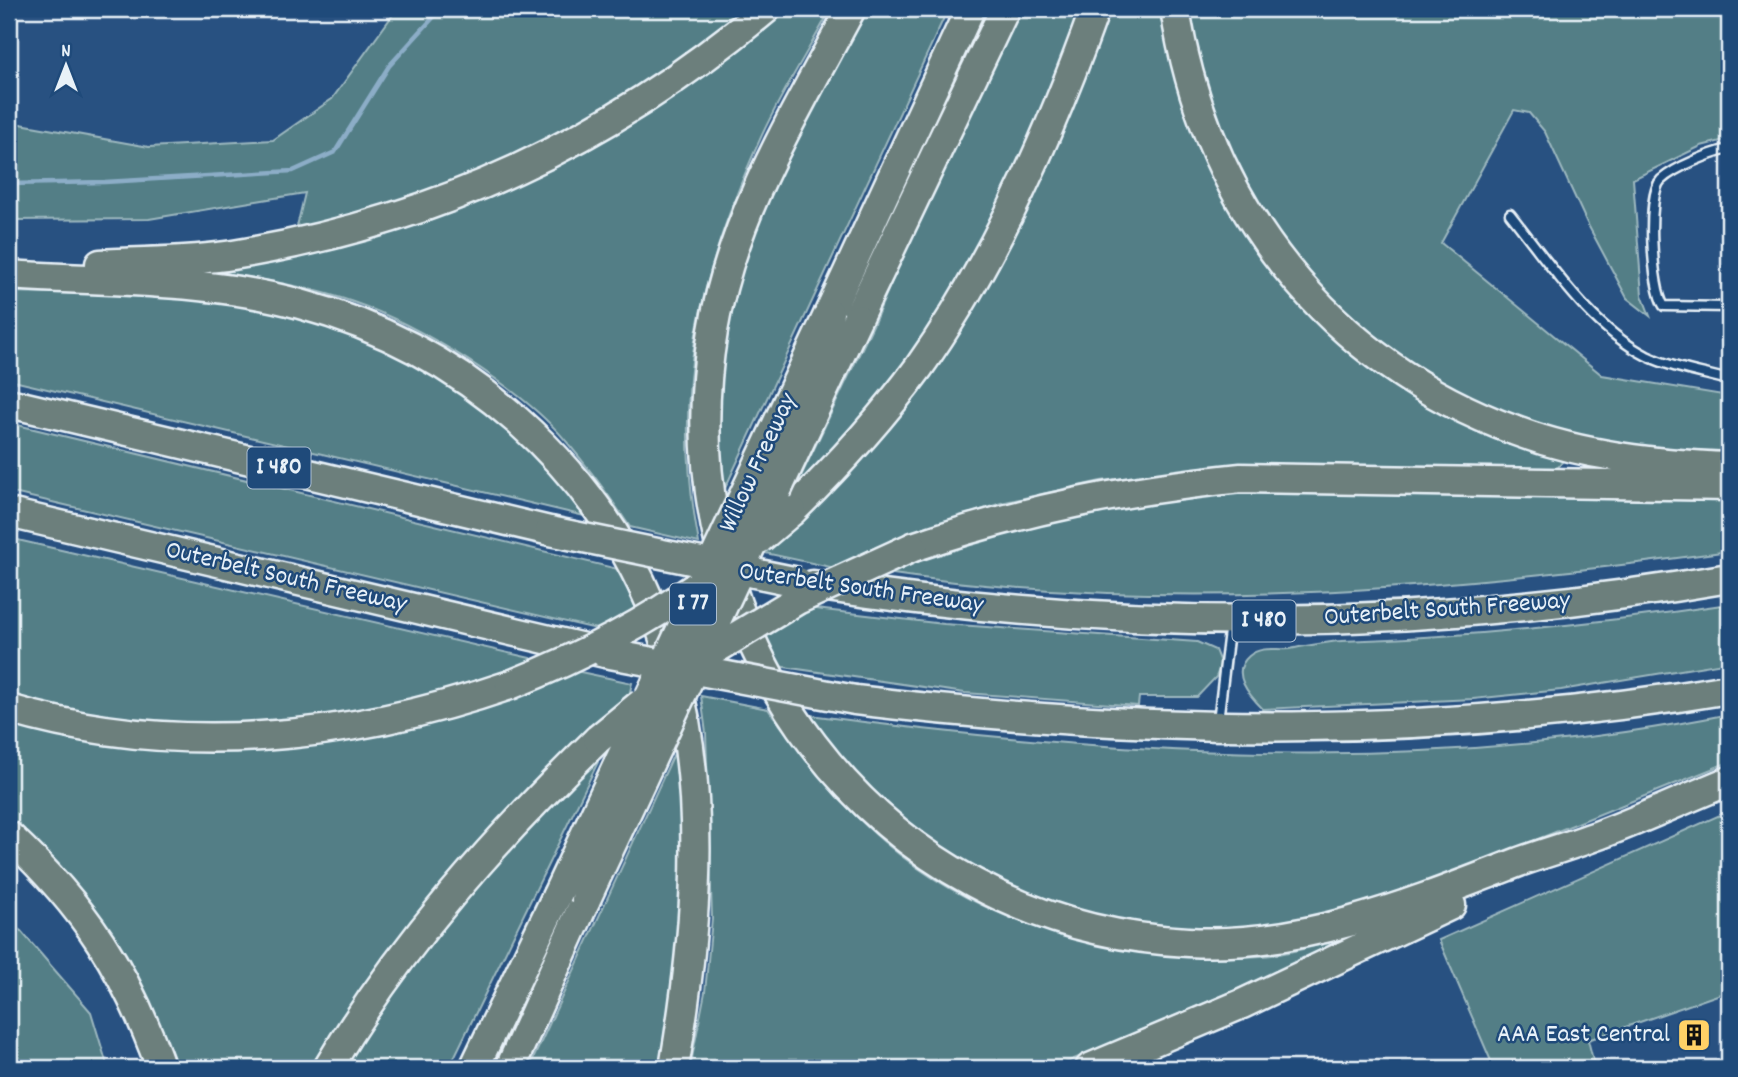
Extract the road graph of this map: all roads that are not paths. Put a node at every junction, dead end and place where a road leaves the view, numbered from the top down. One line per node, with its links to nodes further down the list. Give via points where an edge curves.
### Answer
1 (766, 9): 9 (highway, via 679,77 578,141 496,181 402,216 230,256)
2 (851, 9): 24 (highway, via 765,170 734,244 713,325 704,417 708,499 736,601 786,708 849,788 927,854 984,888 1088,927 1189,942 1247,941 1361,918)
3 (971, 9): 28 (highway, Willow Freeway / I 77, bridge)
4 (1005, 9): 29 (highway, Willow Freeway / I 77, bridge)
5 (1094, 9): 20 (highway, bridge, via 1012,205 954,314 888,408 792,511 668,607 569,662 404,717 284,735 223,738 90,727)
6 (1175, 9): 13 (highway, via 1209,136 1232,187 1289,273 1354,338 1425,389 1518,432 1595,452)
7 (1729, 149): 10 (lane, via 1705,154 1662,179 1655,189 1654,217 1655,278 1664,306)
8 (1510, 214): 11 (lane, via 1608,330 1648,356)
9 (9, 273): 30 (highway, via 202,286 265,296 348,319 397,339 456,372 491,397 567,469 627,554 650,601 680,685 697,844 692,946)
10 (1729, 307)
11 (1729, 380)
12 (9, 404): 17 (highway, Outerbelt South Freeway / I 480, bridge, via 550,531 798,582 1017,611)
13 (1729, 467)
14 (1729, 486): 27 (highway, bridge, via 1241,478 1068,502 913,547 834,581 732,638 691,664 598,739 452,894 392,971)
15 (9, 513): 22 (highway, Outerbelt South Freeway, bridge, via 605,653 855,700 1058,721)
16 (1729, 578): 17 (highway, Outerbelt South Freeway / I 480, via 1444,615)
17 (1230, 621): 22 (lane)
18 (1729, 675): 21 (highway)
19 (1729, 689): 21 (highway, Outerbelt South Freeway)
20 (9, 709)
21 (1458, 722): 22 (highway, Outerbelt South Freeway)
22 (1217, 727)
23 (1729, 781): 24 (highway)
24 (1600, 835): 31 (highway, via 1242,1004)
25 (9, 836): 26 (highway, via 40,865 110,953)
26 (161, 1068)
27 (328, 1068)
28 (474, 1068)
29 (510, 1068)
30 (674, 1068)
31 (1090, 1068)

